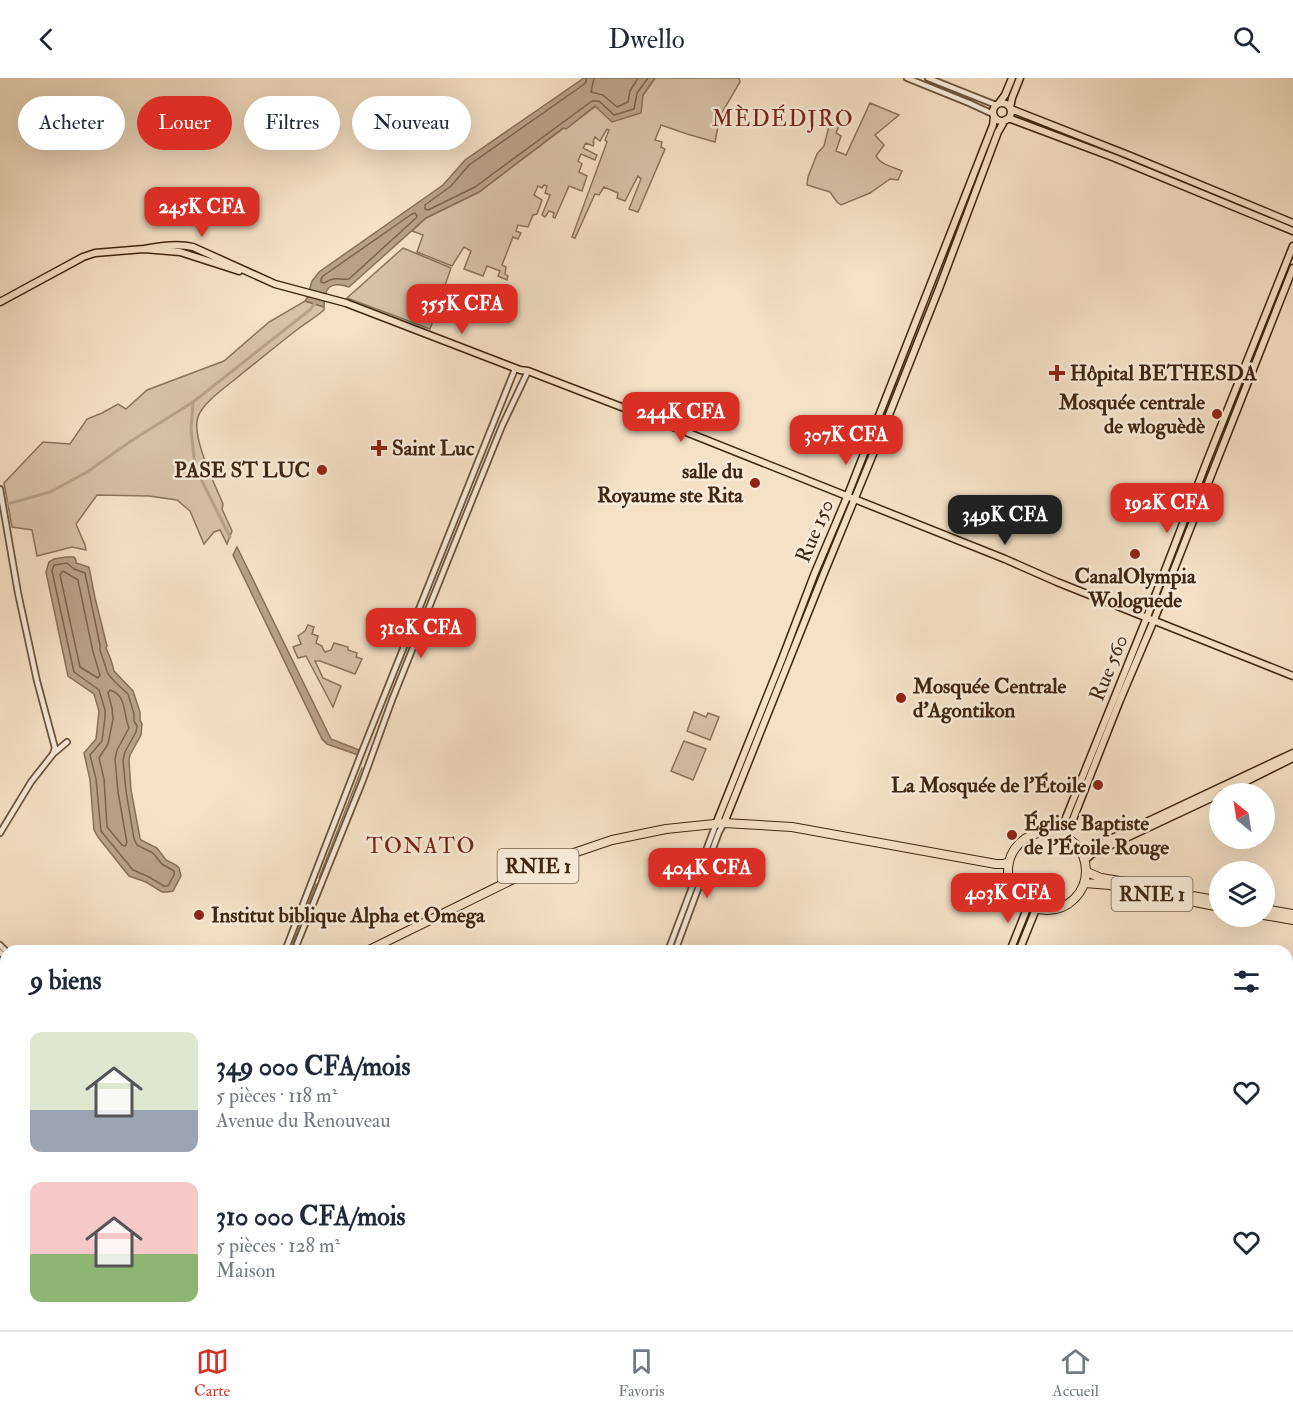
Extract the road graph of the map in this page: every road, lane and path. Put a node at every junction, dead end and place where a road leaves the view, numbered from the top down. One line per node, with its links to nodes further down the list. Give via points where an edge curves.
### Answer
1 (907, 78): 7 (street)
2 (928, 78): 5 (street)
3 (1012, 78): 5 (main road)
4 (1020, 78): 6 (main road)
5 (997, 104): 6 (main road, via 1006,103); 7 (main road)
6 (1010, 109): 8 (main road); 9 (main road)
7 (993, 115): 8 (main road); 17 (main road, Rue 150, via 994,123)
8 (1006, 120): 10 (main road, via 1115,158); 17 (main road, Rue 150, via 885,425)
9 (1293, 223)
10 (1293, 231)
11 (1293, 246): 20 (main road, Rue 560, via 1207,461)
12 (1293, 268): 20 (main road, Rue 560)
13 (0, 302): 14 (main road, via 89,255 161,246 193,247 274,284 356,307)
14 (518, 369): 15 (main road); 43 (street)
15 (528, 371): 17 (main road); 44 (street, via 502,426)
16 (0, 489): 22 (street, via 34,671)
17 (850, 498): 18 (main road, Rue 150); 19 (main road, Rue 150); 20 (main road)
18 (814, 575): 19 (main road); 28 (main road, Rue 150)
19 (822, 578): 28 (main road, Rue 150)
20 (1151, 618): 21 (main road); 30 (main road, Rue 560)
21 (1293, 676)
22 (53, 740): 24 (street); 24 (street, via 67,742)
23 (1293, 753): 31 (main road)
24 (53, 754): 29 (street)
25 (1293, 758): 26 (main road)
26 (1242, 783)
27 (1209, 799): 32 (main road)
28 (720, 824): 33 (highway, RNIE 1, via 792,827 996,864); 45 (highway, RNIE 1, via 655,831 566,855); 46 (street); 47 (street)
29 (0, 833)
30 (1062, 835): 31 (highway, RNIE 1); 33 (highway, via 1030,836 1016,848)
31 (1081, 851): 32 (highway, RNIE 1)
32 (1085, 860): 34 (highway, RNIE 1)
33 (1009, 862): 38 (highway, via 1010,885 1018,898)
34 (1087, 872): 35 (highway, RNIE 1); 36 (highway, RNIE 1)
35 (1085, 883): 37 (highway, RNIE 1); 38 (highway, RNIE 1, via 1066,906 1051,910)
36 (1209, 899)
37 (1209, 905)
38 (1032, 908): 48 (main road); 49 (main road)
39 (1275, 911): 40 (highway)
40 (1293, 914)
41 (1275, 917): 42 (highway)
42 (1293, 920)
43 (287, 945)
44 (297, 945)
45 (379, 945)
46 (670, 945)
47 (677, 945)
48 (1013, 945)
49 (1021, 945)

